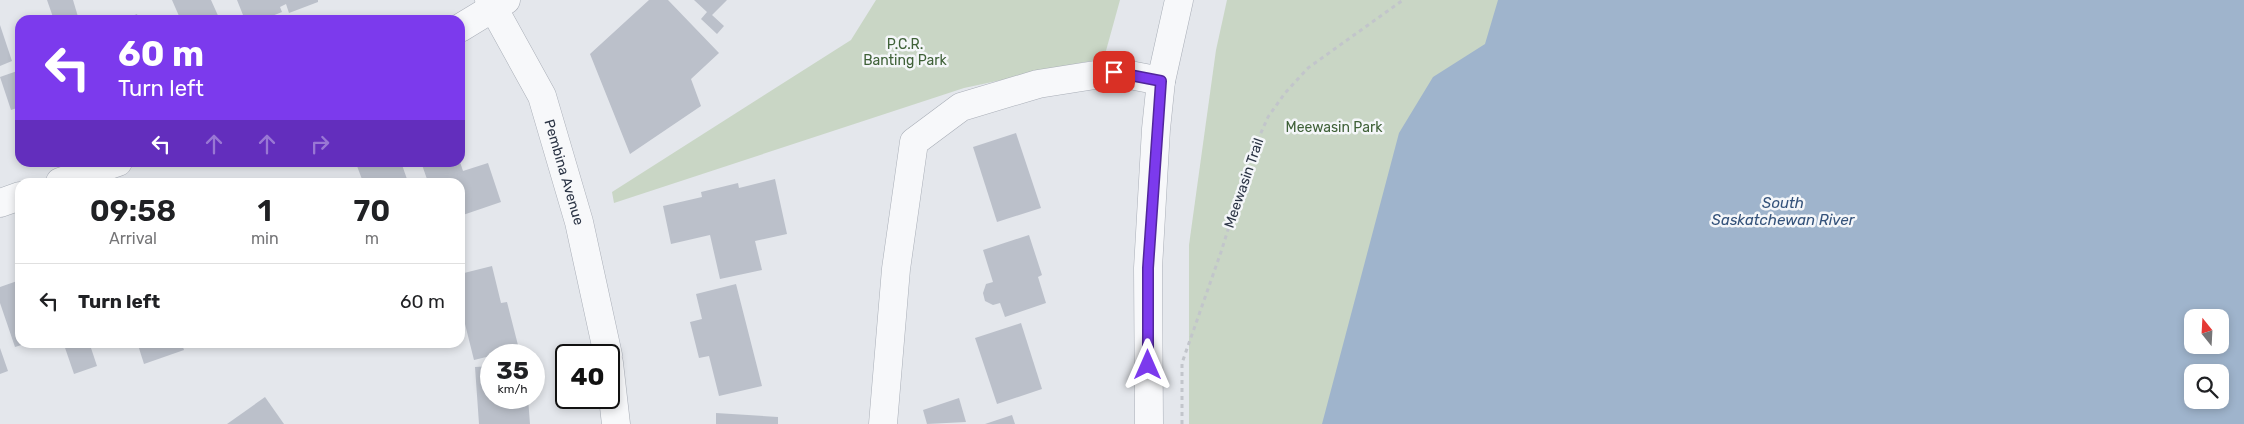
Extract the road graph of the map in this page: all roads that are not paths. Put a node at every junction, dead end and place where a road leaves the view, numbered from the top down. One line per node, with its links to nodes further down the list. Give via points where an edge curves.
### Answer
1 (1179, 0): 4 (street)
2 (496, 3): 3 (street); 9 (street, Pembina Avenue, via 542,96 579,222)
3 (465, 25)
4 (1161, 81): 12 (street, via 1114,72 1038,84 961,107 914,142 896,269); 13 (street, via 1148,268)
5 (104, 167): 6 (street)
6 (72, 178)
7 (15, 198): 8 (street)
8 (0, 203)
9 (606, 344)
10 (614, 409): 11 (street)
11 (616, 424)
12 (883, 424)
13 (1149, 424)

